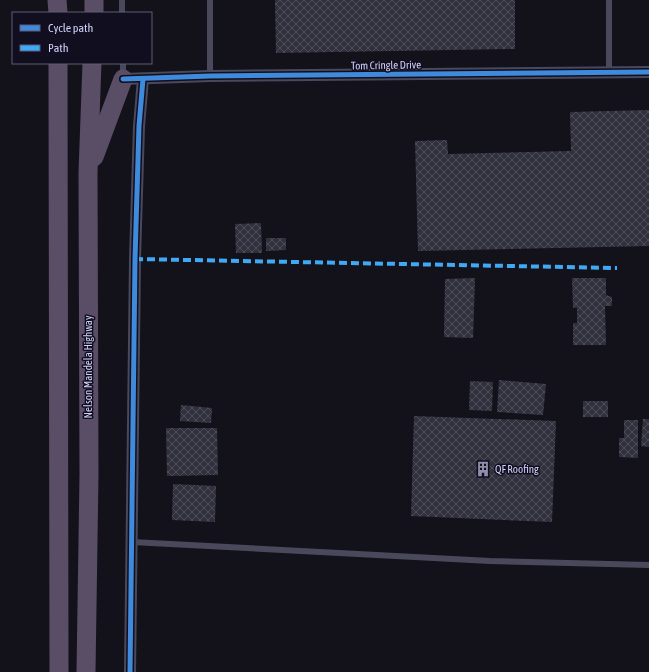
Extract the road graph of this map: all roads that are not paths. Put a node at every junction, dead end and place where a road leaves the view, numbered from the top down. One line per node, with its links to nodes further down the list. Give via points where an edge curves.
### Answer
1 (57, 0): 6 (highway)
2 (94, 0): 7 (highway)
3 (122, 0): 8 (lane)
4 (210, 0): 14 (lane)
5 (609, 0): 12 (lane)
6 (58, 12)
7 (94, 12)
8 (122, 12)
9 (58, 64): 19 (highway)
10 (92, 64): 16 (highway, Nelson Mandela Highway)
11 (123, 71): 15 (street, Tom Cringle Drive); 16 (highway)
12 (609, 72): 13 (street, Tom Cringle Drive); 14 (street, Tom Cringle Drive)
13 (649, 72)
14 (210, 76): 15 (street, Tom Cringle Drive)
15 (143, 79): 17 (street, via 135,258)
16 (88, 172): 20 (highway, Nelson Mandela Highway, via 89,474)
17 (132, 542): 18 (lane, via 490,561); 21 (street)
18 (649, 565)
19 (59, 672)
20 (86, 672)
21 (130, 672)

